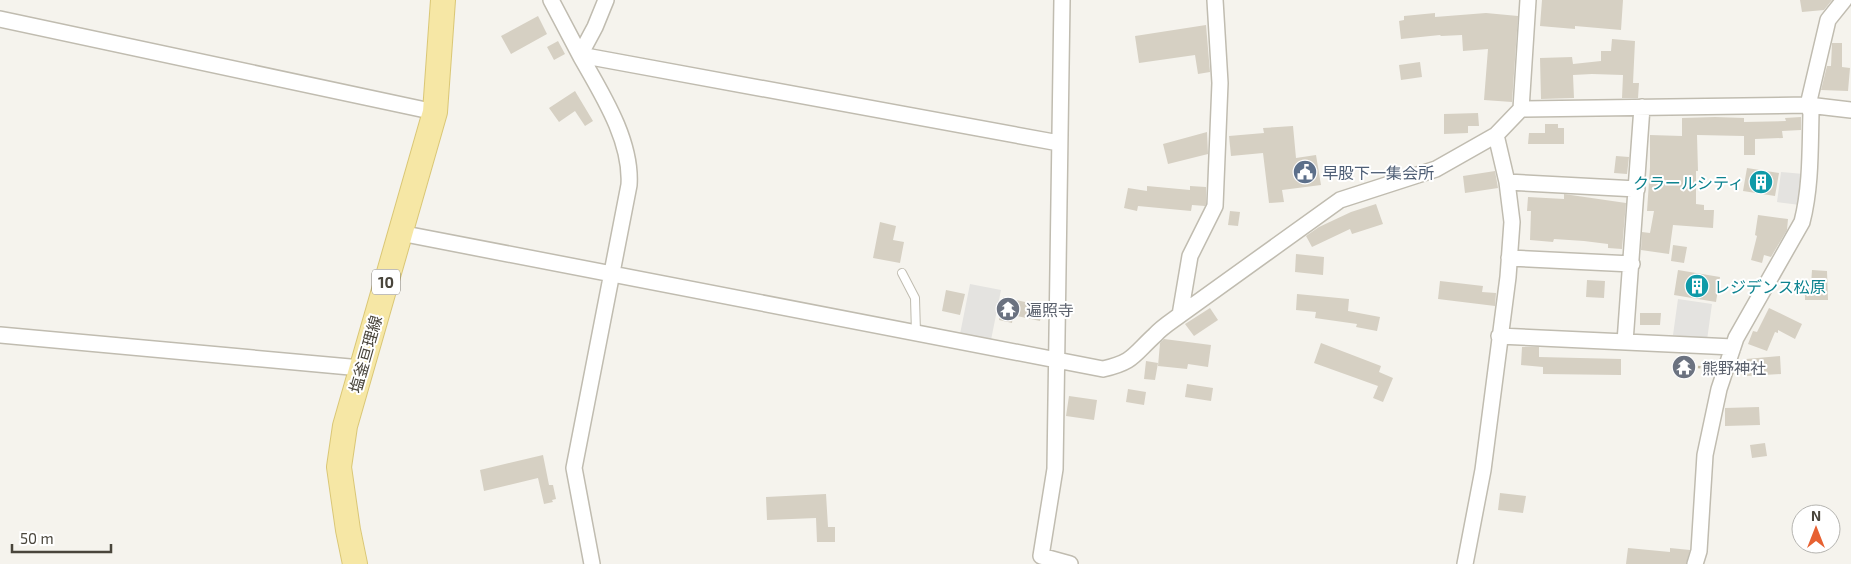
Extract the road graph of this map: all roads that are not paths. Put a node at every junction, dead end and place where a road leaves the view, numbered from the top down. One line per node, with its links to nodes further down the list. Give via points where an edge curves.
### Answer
1 (443, 0): 14 (main road, 塩釜亘理線 / 10)
2 (550, 0): 9 (street)
3 (606, 0): 9 (street)
4 (1062, 0): 16 (street)
5 (1216, 0): 24 (street, via 1220,83 1215,206 1190,256)
6 (1528, 0): 12 (street)
7 (1844, 0): 10 (street, via 1828,20)
8 (0, 19): 14 (street)
9 (580, 55): 16 (street); 23 (street, via 607,104 630,171)
10 (1808, 105): 11 (street); 13 (street); 29 (street, via 1812,113 1808,185 1802,222)
11 (1642, 107): 12 (street); 18 (street)
12 (1521, 109): 15 (street)
13 (1851, 110)
14 (435, 112): 19 (main road, 塩釜亘理線 / 10)
15 (1496, 135): 17 (street); 24 (street, via 1436,169 1340,200)
16 (1059, 143): 30 (street)
17 (1507, 182): 18 (street); 20 (street, via 1512,222)
18 (1637, 189): 21 (street)
19 (400, 233): 23 (street); 31 (main road, 塩釜亘理線 / 10)
20 (1509, 258): 21 (street); 27 (street)
21 (1632, 264): 28 (street)
22 (902, 273): 25 (lane, via 915,298)
23 (611, 274): 25 (street); 34 (street, via 574,468)
24 (1180, 314): 30 (street, via 1134,357 1119,365 1103,369)
25 (916, 332): 30 (street)
26 (0, 334): 31 (street)
27 (1499, 336): 28 (street); 36 (street, via 1483,470)
28 (1625, 342): 29 (street)
29 (1733, 347): 37 (street, via 1719,390 1705,455 1699,551)
30 (1056, 360): 32 (street, via 1055,469)
31 (361, 368): 33 (main road, 塩釜亘理線 / 10, via 345,426 339,467)
32 (1040, 560): 35 (street)
33 (355, 564)
34 (592, 564)
35 (1070, 564)
36 (1465, 564)
37 (1695, 564)

